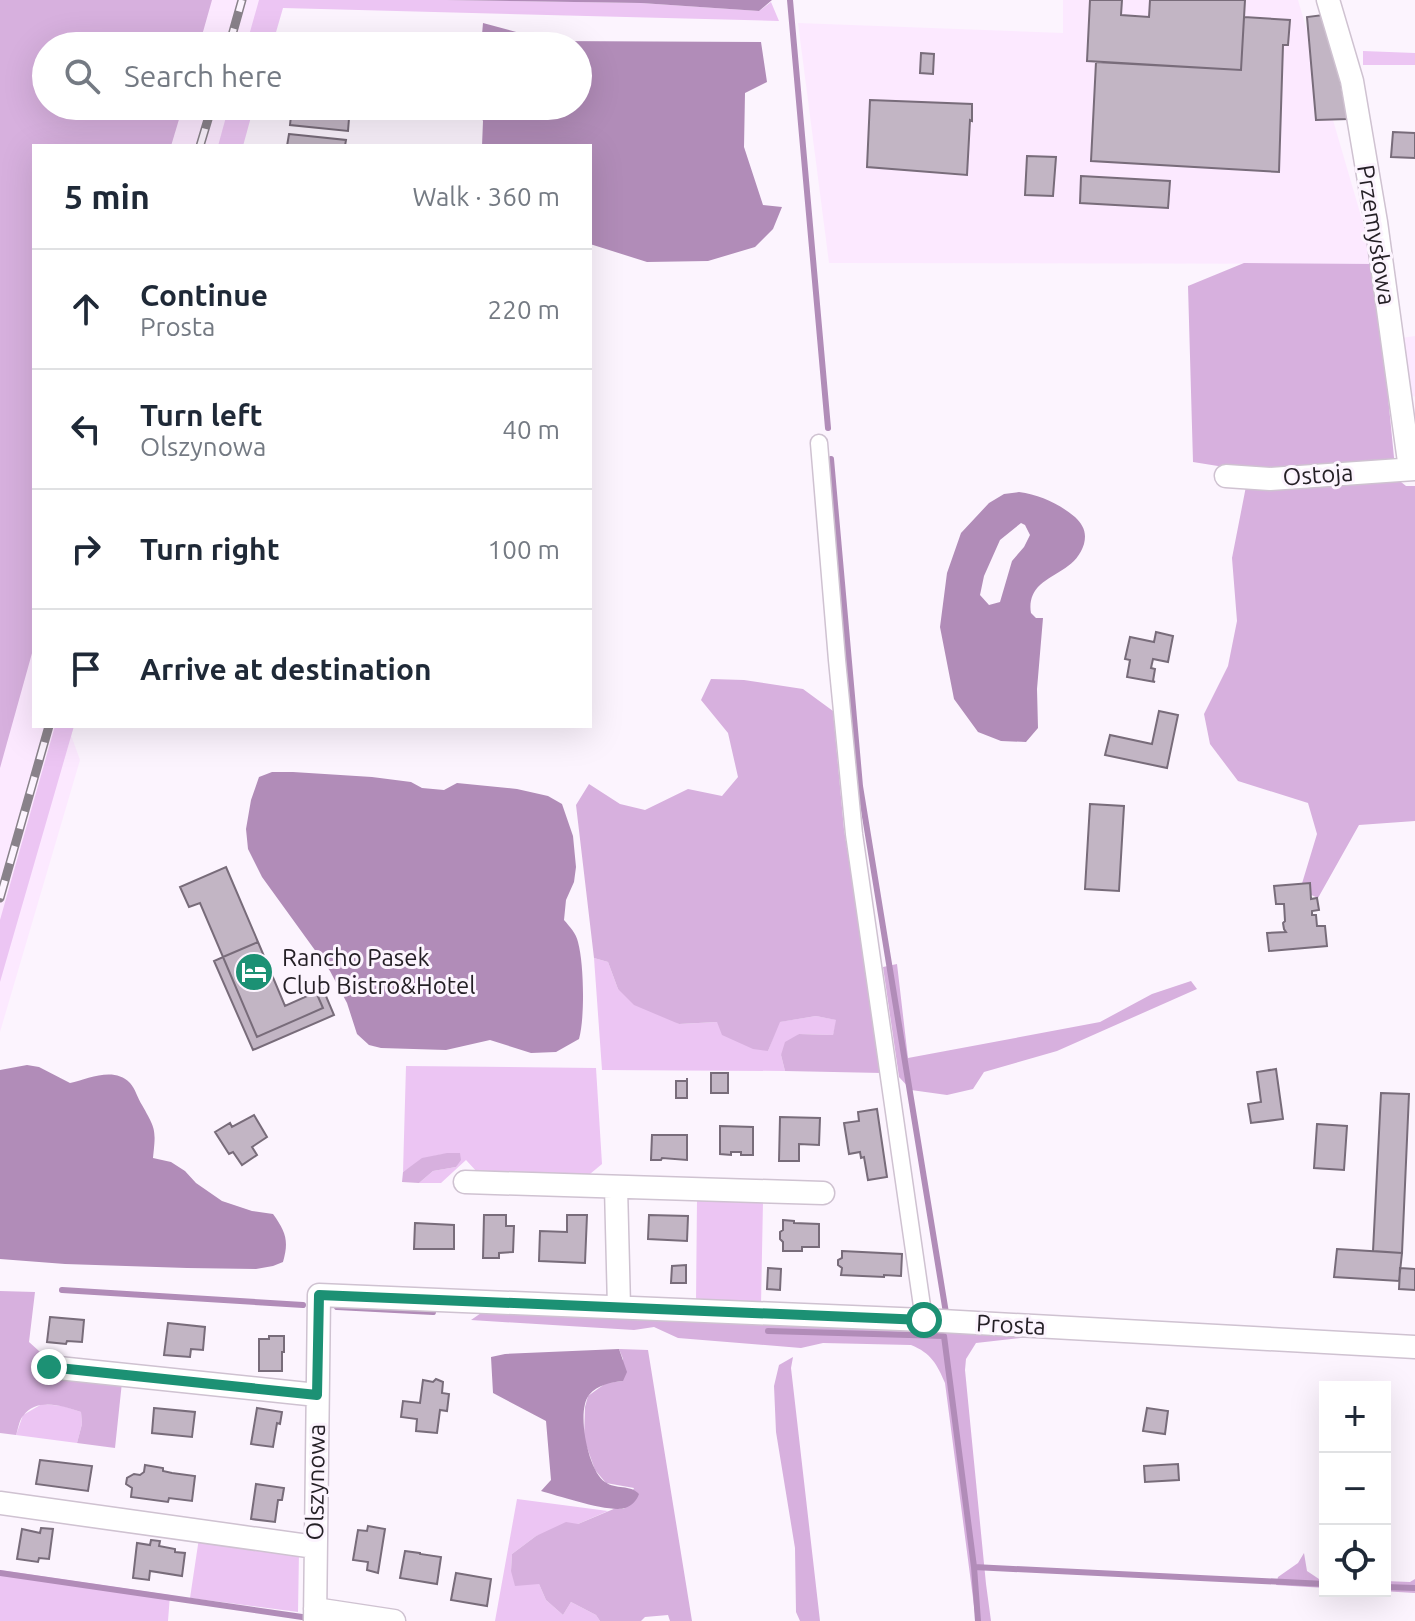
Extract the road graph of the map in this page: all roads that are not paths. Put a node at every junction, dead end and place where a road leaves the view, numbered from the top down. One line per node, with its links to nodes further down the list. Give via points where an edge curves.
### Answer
1 (1328, 0): 3 (street, Przemysłowa, via 1352,81)
2 (819, 443): 10 (street, via 854,834)
3 (1412, 469): 4 (street, Ostoja, via 1270,479)
4 (1226, 476)
5 (465, 1182): 6 (street)
6 (616, 1187): 7 (street); 9 (street)
7 (823, 1193)
8 (319, 1295): 9 (street, Prosta); 13 (street, Olszynowa)
9 (619, 1307): 10 (street, Prosta)
10 (924, 1320): 11 (street, Prosta)
11 (1415, 1347)
12 (49, 1367): 13 (street)
13 (317, 1395): 15 (street, Olszynowa)
14 (0, 1503): 15 (street)
15 (315, 1547): 16 (street, Olszynowa)
16 (315, 1614): 17 (street)
17 (394, 1621)

